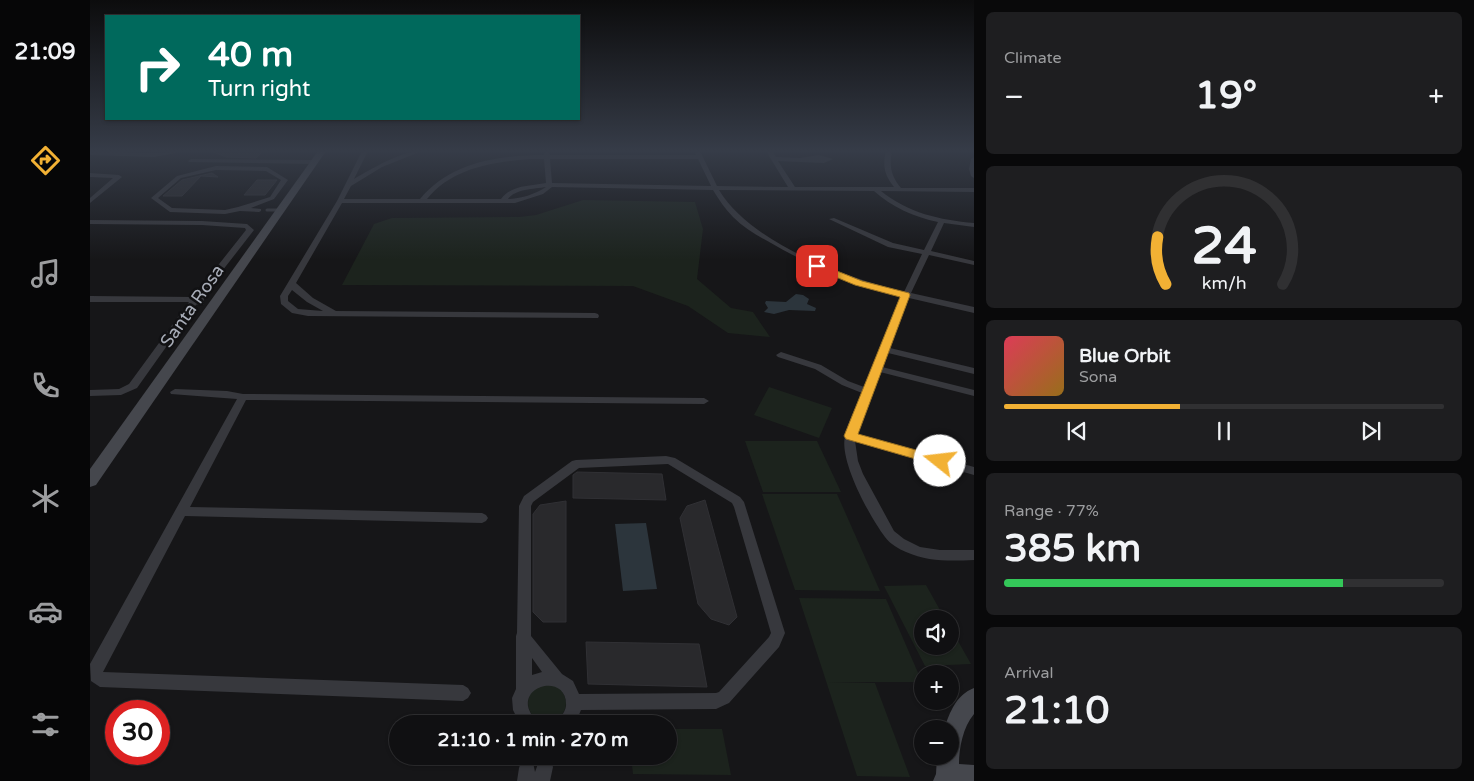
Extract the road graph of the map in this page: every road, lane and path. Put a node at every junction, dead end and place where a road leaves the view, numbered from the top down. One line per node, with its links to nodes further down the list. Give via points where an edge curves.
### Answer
1 (106, 187): 15 (street)
2 (166, 187): 17 (street, via 154,198 170,210 225,212)
3 (279, 187): 17 (street, via 272,198)
4 (297, 187): 20 (street, Santa Rosa)
5 (347, 187): 14 (street)
6 (433, 187): 16 (street)
7 (548, 187): 16 (street, via 515,201)
8 (685, 187): 9 (street)
9 (716, 188): 10 (street); 28 (street, via 731,211 746,224 797,256 858,283)
10 (793, 188): 12 (street)
11 (899, 189): 12 (street); 13 (street)
12 (876, 190): 22 (street, via 906,210)
13 (974, 190)
14 (340, 200): 16 (street); 27 (street)
15 (90, 201)
16 (422, 201)
17 (240, 209): 18 (street)
18 (259, 210)
19 (267, 210): 20 (lane)
20 (281, 210): 46 (street, Santa Rosa, via 212,300)
21 (832, 219): 25 (street, via 885,243)
22 (942, 221): 24 (street); 25 (street)
23 (90, 222): 30 (street, via 202,223 250,228)
24 (974, 225)
25 (926, 254): 26 (street); 28 (street)
26 (974, 263)
27 (291, 283): 32 (street, via 313,303); 32 (street, via 284,296 288,308 308,313)
28 (906, 295): 31 (street); 34 (street)
29 (90, 299): 30 (street)
30 (196, 300): 40 (street, via 133,386 121,392)
31 (974, 310)
32 (340, 314): 33 (street)
33 (595, 316)
34 (884, 349): 36 (street); 37 (street)
35 (781, 355): 39 (street, via 818,367)
36 (878, 369): 39 (street); 41 (street)
37 (974, 371)
38 (175, 392): 42 (street)
39 (868, 392): 44 (street)
40 (90, 393)
41 (974, 393)
42 (243, 397): 43 (street); 47 (street)
43 (704, 401)
44 (850, 436): 45 (street); 49 (street, via 851,459 890,535 910,550 922,554)
45 (974, 471)
46 (90, 481)
47 (181, 511): 48 (street); 51 (street)
48 (482, 518)
49 (974, 555)
50 (523, 636): 52 (street); 53 (street); 56 (street, via 525,506 528,499 572,466 582,462 671,461 740,505 778,633 774,642 724,698 716,701)
51 (94, 677): 54 (street)
52 (558, 680): 53 (street, via 543,678); 56 (street, via 570,691)
53 (524, 690): 57 (street, via 520,698)
54 (463, 693)
55 (974, 698): 59 (street)
56 (573, 702): 58 (street)
57 (522, 715)
58 (570, 715)
59 (958, 720)
60 (947, 772): 61 (street)
61 (974, 777)

